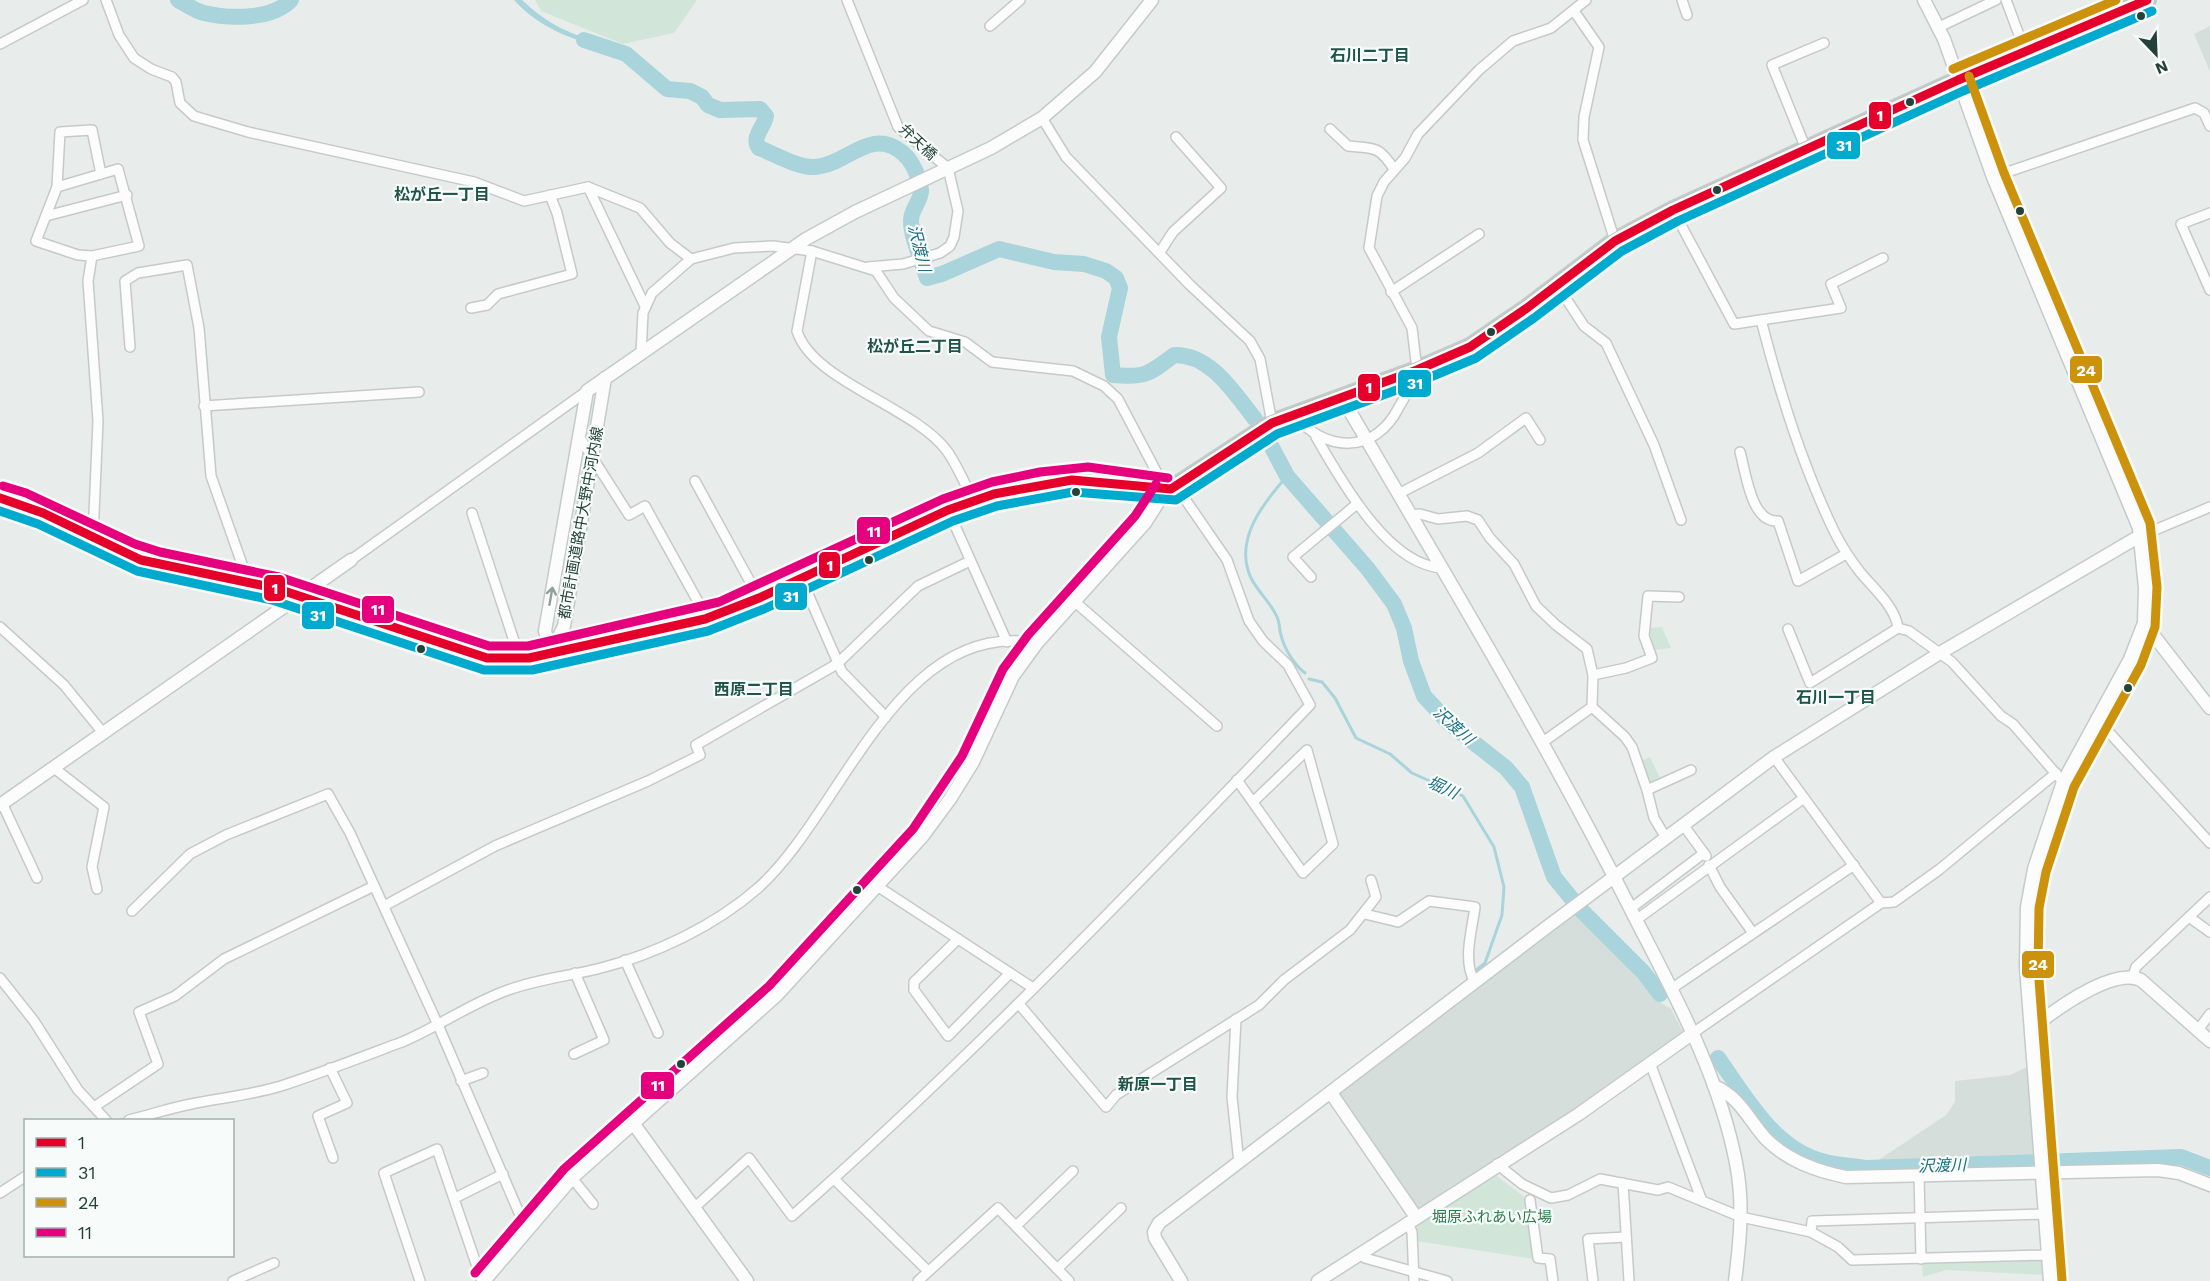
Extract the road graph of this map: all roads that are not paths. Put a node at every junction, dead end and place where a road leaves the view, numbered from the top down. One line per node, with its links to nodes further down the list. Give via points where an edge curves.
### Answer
1 (83, 0): 17 (street)
2 (106, 0): 32 (street, via 119,35 134,58 172,77 180,103 194,116 474,182 524,201)
3 (847, 0): 25 (street, 弁天橋, via 898,127)
4 (1020, 0): 14 (street)
5 (1152, 0): 20 (street, via 1095,72)
6 (1586, 0): 12 (street)
7 (1682, 0): 13 (street)
8 (1924, 0): 15 (street)
9 (1996, 0): 15 (street)
10 (2006, 0): 18 (street)
11 (2147, 0): 18 (highway)
12 (1574, 11): 26 (street, via 1539,34 1513,41 1418,134); 37 (street, via 1599,47 1583,140)
13 (1687, 15)
14 (990, 26)
15 (1939, 27): 19 (street)
16 (1824, 43): 24 (street, via 1772,65)
17 (0, 44)
18 (2025, 51): 19 (highway)
19 (1958, 80): 24 (highway); 28 (street)
20 (1042, 118): 25 (street); 40 (street, via 1066,157)
21 (2210, 126): 28 (street, via 2204,113 2195,108)
22 (1330, 129): 26 (street, via 1348,146 1372,147 1383,152)
23 (1176, 137): 40 (street, via 1221,188 1173,232)
24 (1806, 149): 33 (highway)
25 (948, 168): 38 (street); 44 (street, 弁天橋, via 958,211 958,226 950,246 929,259)
26 (1394, 170): 47 (street, via 1377,196 1369,248)
27 (101, 174): 29 (street); 29 (street, via 92,130 60,132); 31 (street, via 118,169)
28 (1993, 177): 79 (street, via 2139,528)
29 (57, 187): 35 (street)
30 (588, 187): 32 (street); 43 (street, via 640,208 670,243); 48 (street)
31 (127, 195): 35 (street); 41 (street, via 139,246)
32 (549, 195): 49 (street, via 572,274 498,294 487,305)
33 (1673, 210): 37 (highway); 50 (street, via 1729,319 1738,324)
34 (2210, 213): 46 (street, via 2181,224)
35 (46, 216): 41 (street, via 36,241)
36 (1479, 234): 47 (street)
37 (1616, 241): 45 (highway)
38 (794, 247): 39 (street); 43 (street, via 734,248); 52 (street)
39 (812, 251): 44 (street); 71 (street, via 797,331 800,342 864,394 909,418 947,450)
40 (1160, 252): 60 (street, via 1242,331 1256,350)
41 (92, 256): 78 (street, via 88,280 98,421)
42 (1883, 258): 50 (street, via 1831,284 1841,308)
43 (691, 259): 48 (street, via 652,293)
44 (868, 267): 68 (street, via 929,331 965,342 992,362 1073,371 1104,386 1118,399)
45 (1557, 285): 53 (highway, via 1493,332); 77 (street, via 1584,326 1606,343 1654,445)
46 (2210, 290)
47 (1391, 292): 53 (street, via 1412,328)
48 (645, 306): 52 (street)
49 (471, 308)
50 (1761, 320): 80 (street, via 1784,406 1812,481)
51 (130, 347): 58 (street, via 125,280 138,273 187,265 199,328)
52 (641, 353): 54 (street)
53 (1413, 371): 57 (highway); 63 (street, via 1412,383 1395,415 1380,434)
54 (605, 378): 55 (street); 66 (street, 都市計画道路中大野中河内線)
55 (587, 391): 81 (street); 98 (street, 都市計画道路中大野中河内線, one-way to 55, via 544,631)
56 (419, 392): 58 (street)
57 (1341, 396): 59 (highway); 63 (street)
58 (204, 406): 86 (street, via 210,476)
59 (1293, 414): 60 (highway); 61 (street)
60 (1272, 423): 68 (highway)
61 (1316, 436): 63 (street, via 1330,441); 72 (street)
62 (580, 438): 66 (street)
63 (1367, 440): 69 (street)
64 (1540, 440): 69 (street, via 1526,418 1478,453)
65 (1740, 452): 80 (street, via 1757,509 1762,518 1778,521 1798,580)
66 (592, 458): 91 (street, via 630,515 645,506); 98 (street, 都市計画道路中大野中河内線, via 564,626)
67 (695, 481): 89 (street)
68 (1171, 488): 71 (highway, via 1072,480); 90 (street, via 1145,523); 114 (street, via 1227,560 1249,621 1288,665 1310,705)
69 (1398, 494): 76 (street)
70 (0, 498): 78 (highway)
71 (973, 500): 74 (highway)
72 (1357, 504): 83 (street, via 1387,538 1425,567); 84 (street, via 1293,557)
73 (2210, 507): 79 (street)
74 (948, 510): 82 (street); 85 (highway)
75 (472, 513): 100 (street)
76 (1411, 515): 83 (street); 102 (street, via 1438,519 1467,516 1478,520 1514,564 1536,606 1587,649)
77 (1681, 520)
78 (93, 537): 86 (highway, via 157,564)
79 (2138, 537): 92 (street, via 2145,588); 99 (street)
80 (1846, 554): 94 (street, via 1883,599)
81 (351, 560): 87 (street)
82 (970, 561): 96 (street); 101 (street, via 918,586)
83 (1443, 568): 109 (street)
84 (1311, 577)
85 (801, 578): 89 (highway); 101 (street)
86 (248, 581): 87 (highway)
87 (302, 596): 100 (highway, via 467,653); 108 (street)
88 (1679, 597): 102 (street, via 1648,596 1644,636 1652,658)
89 (759, 598): 91 (highway)
90 (1074, 601): 97 (street); 107 (street)
91 (705, 619): 98 (highway)
92 (2144, 623): 104 (street); 106 (street, via 2130,658)
93 (0, 627): 108 (street, via 64,685)
94 (1898, 628): 95 (street, via 1810,683); 99 (street)
95 (1788, 629)
96 (1007, 642): 97 (street); 105 (street, via 979,647 944,662 930,671)
97 (1037, 643): 129 (street, via 1013,676 951,800)
98 (552, 652): 100 (highway)
99 (1941, 652): 110 (street); 113 (street, via 2001,716 2013,723)
100 (517, 659)
101 (837, 664): 105 (street); 133 (street, via 696,745 700,755 495,846)
102 (1593, 675): 103 (street)
103 (1592, 707): 109 (street); 115 (street, via 1632,747)
104 (2210, 708)
105 (886, 717): 141 (street, via 792,851 758,888 706,924)
106 (2096, 718): 113 (street); 121 (street)
107 (1217, 726)
108 (104, 734): 111 (street)
109 (1543, 742): 125 (street)
110 (1774, 757): 116 (street); 119 (street)
111 (54, 768): 118 (street); 130 (street, via 104,807 92,867)
112 (1691, 770): 115 (street)
113 (2059, 777): 132 (street, via 1894,902); 153 (street, via 2027,907 2025,943)
114 (1237, 780): 117 (street); 147 (street)
115 (1647, 789): 120 (street, via 1654,818)
116 (1804, 798): 123 (street); 124 (street)
117 (1253, 802): 117 (street, via 1303,873 1333,844 1307,750)
118 (1, 804): 126 (street)
119 (1684, 826): 120 (street); 122 (street)
120 (1666, 838): 125 (street)
121 (2210, 843)
122 (1704, 853): 123 (street); 136 (street)
123 (1710, 864): 136 (street); 139 (street, via 1720,887)
124 (1854, 865): 132 (street); 139 (street)
125 (1614, 877): 136 (street); 146 (street)
126 (37, 878)
127 (1371, 880): 135 (street, via 1376,897)
128 (374, 885): 133 (street); 134 (street, via 328,794 226,835 190,854); 165 (street, via 240,950 208,968 174,996 139,1012 158,1064)
129 (877, 886): 140 (street); 168 (street, via 777,995)
130 (97, 889)
131 (2210, 897): 137 (street)
132 (1881, 903): 156 (street)
133 (384, 906): 152 (street)
134 (132, 910)
135 (1365, 914): 146 (street, via 1398,922 1429,901 1475,907 1468,958); 151 (street, via 1259,1005)
136 (1633, 914): 148 (street)
137 (2190, 917): 138 (street); 144 (street, via 2136,967)
138 (2210, 932)
139 (1753, 933): 148 (street)
140 (958, 939): 142 (street); 142 (street, via 914,982 914,990 948,1036)
141 (625, 960): 143 (street); 155 (street)
142 (1010, 973): 147 (street)
143 (575, 974): 152 (street, via 507,990); 158 (street, via 604,1040)
144 (2133, 976): 153 (street, via 2070,1000); 154 (street)
145 (0, 978): 165 (street)
146 (1475, 982): 164 (street)
147 (1033, 988): 149 (street)
148 (1671, 989): 156 (street)
149 (1019, 1004): 151 (street, via 1106,1107 1116,1095); 178 (street)
150 (2210, 1014): 154 (street)
151 (1236, 1019): 170 (street, via 1232,1097)
152 (438, 1024): 160 (street); 162 (street)
153 (2032, 1028): 172 (street)
154 (2198, 1030): 157 (street)
155 (658, 1033)
156 (1693, 1033): 159 (street); 163 (street)
157 (2210, 1041)
158 (574, 1054)
159 (1650, 1063): 171 (street); 184 (street)
160 (330, 1068): 167 (street, via 280,1086); 169 (street, via 347,1103 318,1116)
161 (483, 1073): 162 (street)
162 (461, 1082): 174 (street)
163 (1714, 1086): 175 (street, via 1732,1096 1767,1139 1808,1167 1846,1177); 189 (street, via 1736,1165)
164 (1331, 1093): 170 (street); 191 (street)
165 (94, 1107): 166 (street)
166 (105, 1119)
167 (133, 1119)
168 (633, 1123): 177 (street); 186 (street)
169 (333, 1158)
170 (1239, 1163): 209 (street, via 1155,1228 1155,1238)
171 (1497, 1164): 179 (street, via 1522,1184 1551,1198 1568,1195 1600,1179); 191 (street)
172 (2043, 1165): 175 (street); 180 (street, via 2158,1170); 188 (street)
173 (1073, 1171): 192 (street)
174 (503, 1174): 182 (street); 193 (street)
175 (1919, 1175): 190 (street)
176 (24, 1177): 181 (street)
177 (572, 1178): 185 (street); 193 (street)
178 (834, 1179): 186 (street, via 792,1216 749,1158); 201 (street)
179 (1623, 1183): 184 (street, via 1658,1190 1668,1187); 195 (street)
180 (2210, 1185)
181 (0, 1193)
182 (455, 1198): 204 (street, via 437,1149 384,1173); 205 (street)
183 (1530, 1200): 212 (street, via 1538,1258 1550,1259)
184 (1702, 1201): 189 (street)
185 (593, 1204)
186 (694, 1208): 206 (street)
187 (1121, 1208): 200 (street)
188 (2045, 1214): 190 (street); 197 (street)
189 (1742, 1217): 194 (street); 215 (street)
190 (1920, 1218): 194 (street, via 1812,1221); 198 (street)
191 (1412, 1220): 196 (street); 202 (street)
192 (1016, 1226): 200 (street); 201 (street, via 998,1208)
193 (526, 1228): 205 (street)
194 (1811, 1232): 198 (street, via 1852,1260)
195 (1626, 1237): 213 (street, via 1588,1239); 214 (street)
196 (1360, 1254): 202 (street); 210 (street)
197 (2048, 1255): 198 (street); 216 (street)
198 (1921, 1259)
199 (274, 1263): 203 (street)
200 (1057, 1269): 208 (street)
201 (928, 1271): 207 (street)
202 (1413, 1277): 211 (street)
203 (232, 1281)
204 (420, 1281)
205 (483, 1281)
206 (747, 1281)
207 (918, 1281)
208 (1069, 1281)
209 (1182, 1281)
210 (1318, 1281)
211 (1447, 1281)
212 (1553, 1281)
213 (1593, 1281)
214 (1629, 1281)
215 (1735, 1281)
216 (2050, 1281)

